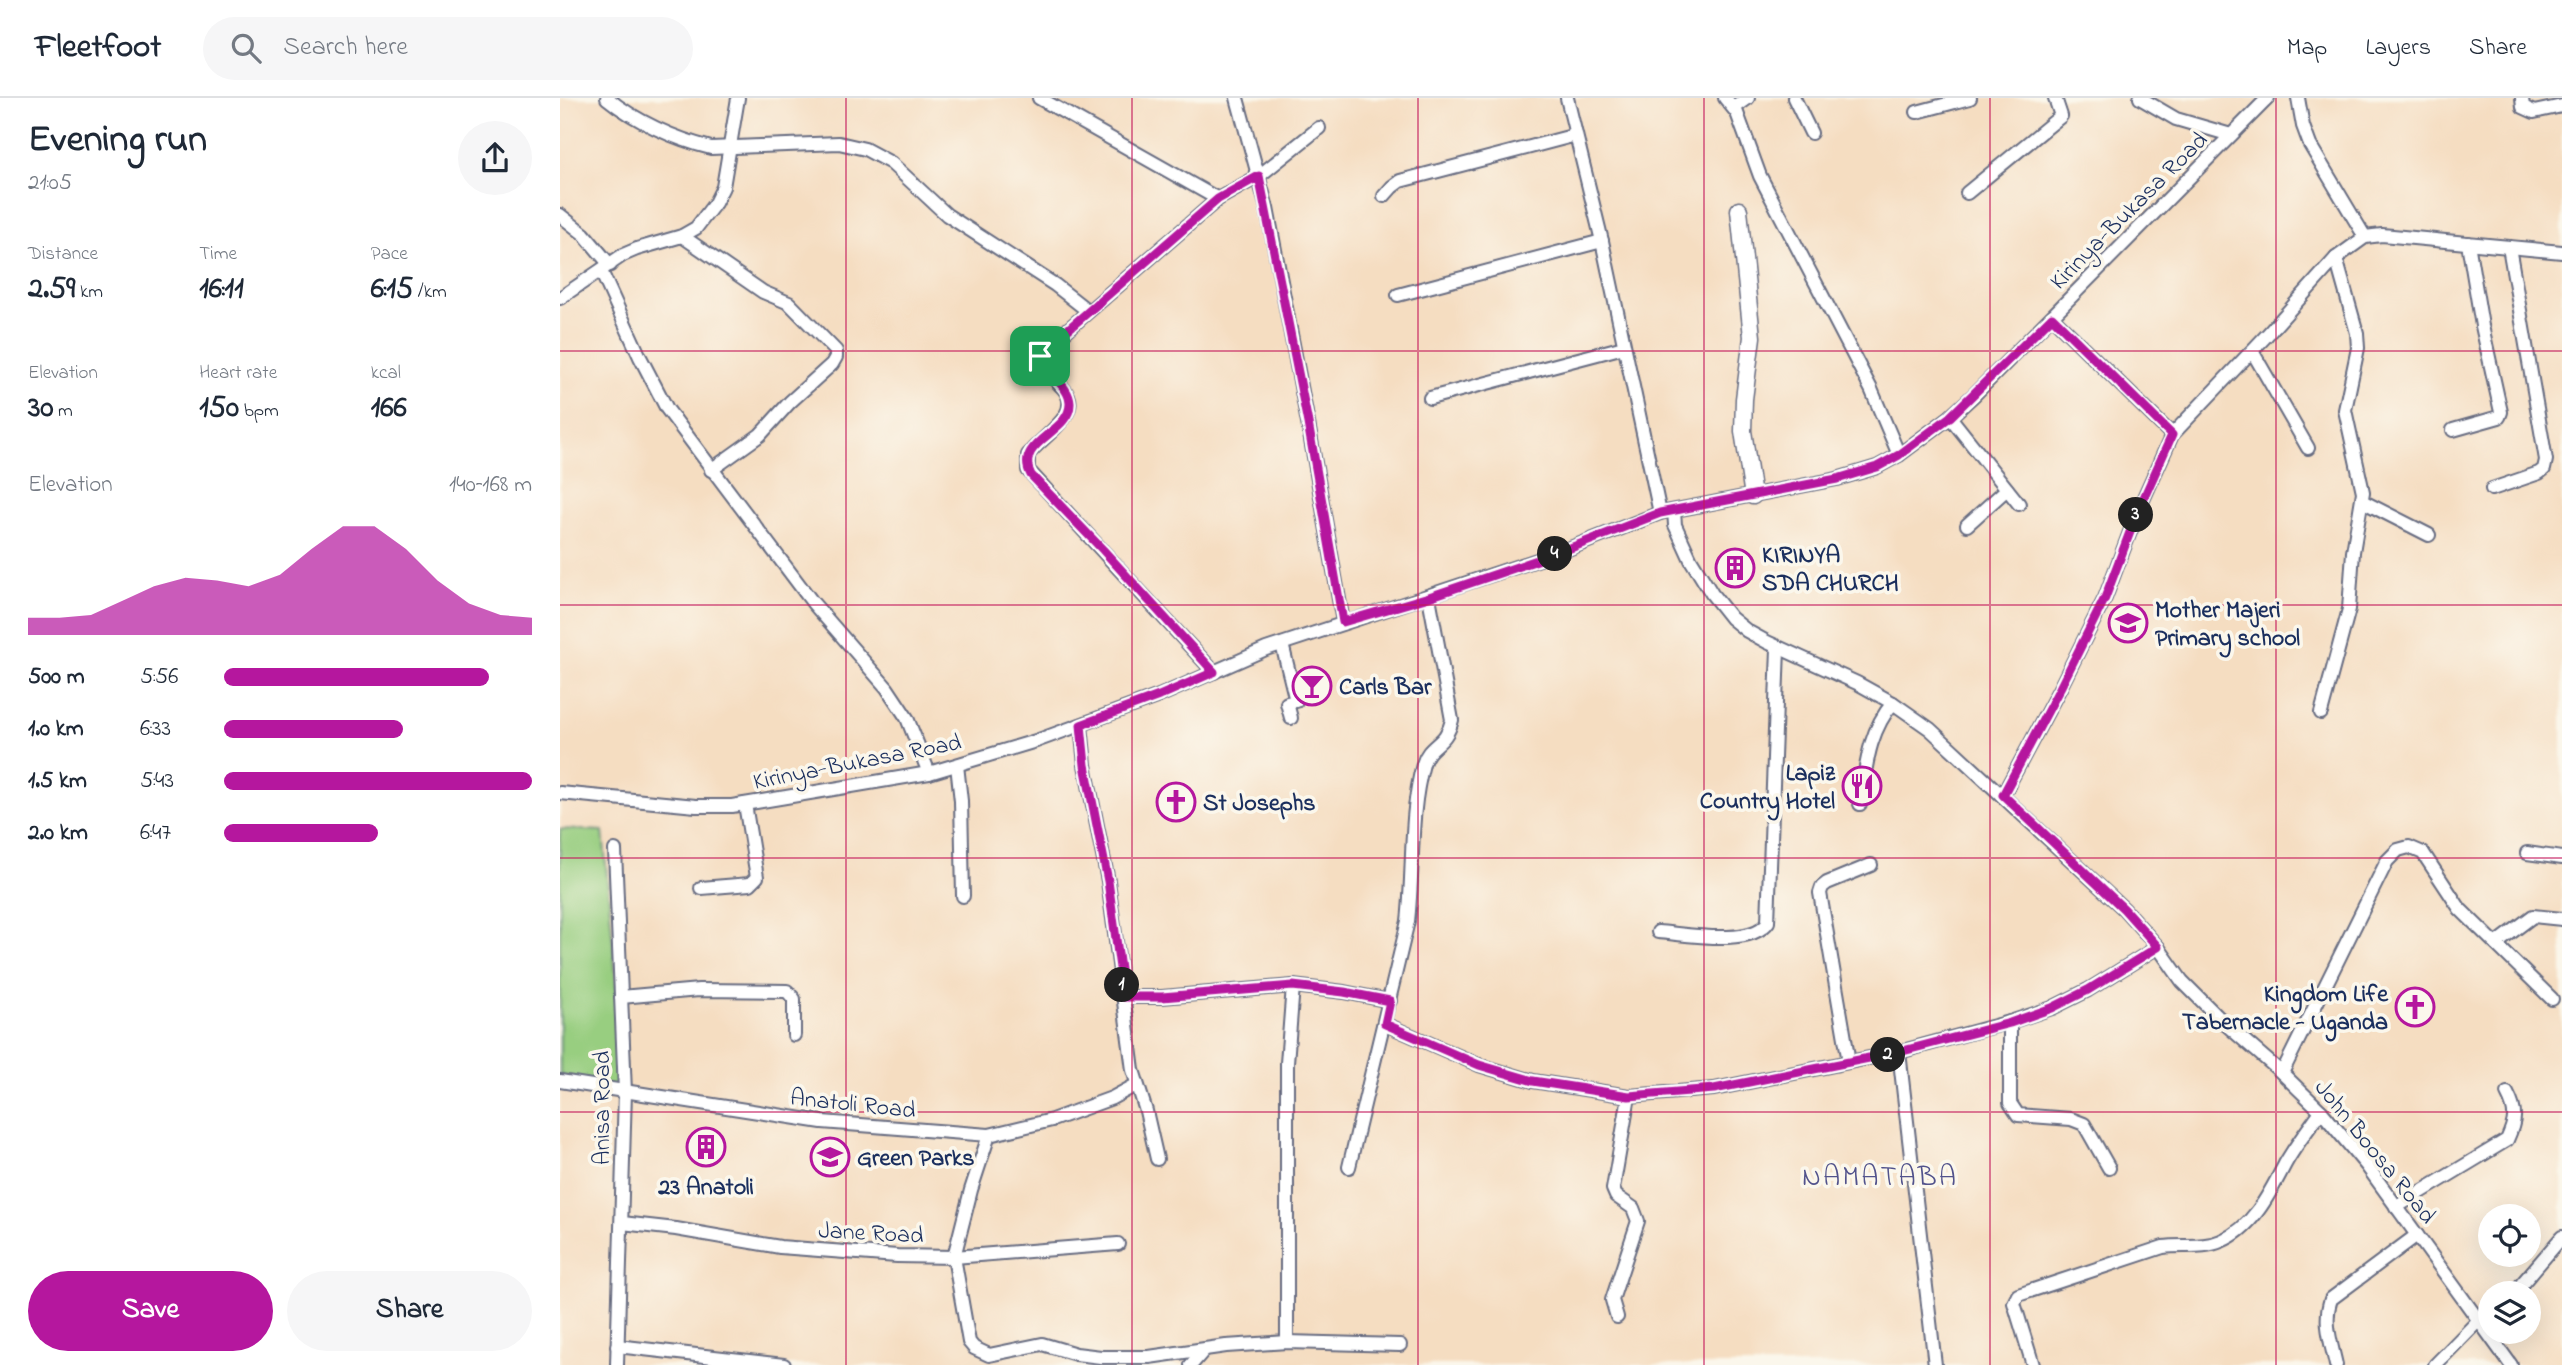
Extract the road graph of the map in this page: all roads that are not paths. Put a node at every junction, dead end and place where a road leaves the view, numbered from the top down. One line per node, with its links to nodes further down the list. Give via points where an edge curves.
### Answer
1 (607, 98): 23 (street, via 638,119 697,144)
2 (738, 98): 23 (street)
3 (1039, 98): 27 (street)
4 (1237, 98): 24 (street)
5 (1567, 98): 21 (street)
6 (1575, 98): 56 (street)
7 (1725, 98): 17 (street)
8 (1748, 98): 17 (street)
9 (1794, 98): 20 (street)
10 (1970, 98): 18 (street)
11 (2054, 98): 25 (street, via 2062,116)
12 (2140, 98): 22 (street, via 2176,118)
13 (2268, 98): 22 (street, Kirinya-Bukasa Road)
14 (2298, 98): 31 (street, via 2310,145)
15 (2522, 98): 16 (street, via 2523,107 2533,112)
16 (2562, 107)
17 (1739, 111): 49 (street, via 1760,176)
18 (1917, 112)
19 (1319, 128): 24 (street)
20 (1811, 133)
21 (1576, 135): 26 (street, via 1400,181); 32 (street)
22 (2231, 135): 41 (street, Kirinya-Bukasa Road)
23 (729, 148): 30 (street, via 723,187 715,203 696,228); 40 (street, via 839,144 880,155 947,215)
24 (1259, 176): 27 (street); 60 (street)
25 (1967, 193)
26 (1384, 196)
27 (1218, 199): 40 (street)
28 (1739, 210): 53 (street, via 1752,337 1743,431)
29 (560, 215): 37 (street, via 591,241)
30 (682, 236): 37 (street, via 637,248); 50 (street, via 763,292 789,303 836,351 832,364 760,435)
31 (2365, 237): 33 (street); 36 (street)
32 (1602, 241): 38 (street); 42 (street)
33 (2469, 243): 34 (street); 46 (street, via 2501,412 2499,417)
34 (2509, 247): 35 (street); 52 (street, via 2546,460 2539,473)
35 (2562, 252)
36 (2336, 258): 43 (street); 54 (street, via 2357,333 2345,410)
37 (606, 268): 39 (street); 50 (street, via 640,357 667,409)
38 (1398, 295)
39 (560, 298)
40 (1088, 311): 63 (street, via 1042,352 1042,362 1068,393 1070,402 1065,417 1028,455 1028,470)
41 (2052, 317): 45 (street, Kirinya-Bukasa Road); 47 (street)
42 (1624, 347): 44 (street); 56 (street)
43 (2252, 351): 47 (street); 48 (street)
44 (1430, 398)
45 (1950, 417): 49 (street, Kirinya-Bukasa Road); 51 (street)
46 (2452, 430)
47 (2172, 435): 71 (street, via 2105,598)
48 (2308, 448)
49 (1904, 454): 53 (street, Kirinya-Bukasa Road, via 1855,475)
50 (711, 470): 69 (street, via 813,603 887,688 907,719)
51 (2007, 489): 55 (street); 57 (street)
52 (2492, 489)
53 (1753, 496): 56 (street, Kirinya-Bukasa Road)
54 (2362, 501): 58 (street); 65 (street, via 2349,609)
55 (2019, 504)
56 (1669, 512): 59 (street, Kirinya-Bukasa Road); 62 (street, John Boosa Road, via 1691,560 1731,618); 74 (street, via 1730,609 1750,626 1775,642 1883,688 1953,744)
57 (1967, 525)
58 (2429, 536)
59 (1429, 597): 60 (street, Kirinya-Bukasa Road); 89 (street, via 1452,720 1449,733 1424,760 1412,842 1408,921)
60 (1343, 622): 61 (street, Kirinya-Bukasa Road)
61 (1282, 644): 63 (street, Kirinya-Bukasa Road); 66 (street, via 1296,701 1287,703)
62 (1779, 648): 64 (street, John Boosa Road); 82 (street, via 1768,922 1748,936)
63 (1214, 672): 67 (street, Kirinya-Bukasa Road)
64 (1893, 703): 71 (street, John Boosa Road, via 1930,729); 73 (street, via 1874,732)
65 (2321, 713)
66 (1291, 718)
67 (1081, 725): 68 (street, Kirinya-Bukasa Road); 87 (street)
68 (957, 765): 69 (street, Kirinya-Bukasa Road); 80 (street)
69 (929, 773): 72 (street, Kirinya-Bukasa Road)
70 (560, 793): 72 (street, Kirinya-Bukasa Road, via 696,806)
71 (2003, 795): 84 (street, John Boosa Road)
72 (745, 804): 79 (street, via 757,877 750,884)
73 (1860, 804)
74 (2056, 838)
75 (615, 850): 86 (street, Anisa Road)
76 (2527, 853): 77 (street)
77 (2562, 858)
78 (1871, 865): 94 (street, via 1827,883 1820,893)
79 (702, 888)
80 (963, 896)
81 (2562, 919): 83 (street, via 2533,915)
82 (1658, 932)
83 (2496, 944): 88 (street); 95 (street, via 2460,909 2423,853 2409,847 2398,850 2387,860)
84 (2158, 947): 90 (street, via 2088,990); 95 (street, John Boosa Road, via 2182,981)
85 (1293, 986): 87 (street); 89 (street); 116 (street, via 1287,1075)
86 (621, 997): 92 (street, via 699,990 787,991 794,999); 98 (street, Anisa Road)
87 (1124, 997): 97 (street)
88 (2552, 999)
89 (1390, 1001): 91 (street)
90 (2010, 1023): 93 (street); 105 (street, via 2010,1103 2018,1115 2084,1124)
91 (1385, 1024): 100 (street, via 1511,1075); 104 (street)
92 (794, 1035)
93 (1899, 1052): 94 (street); 124 (street)
94 (1849, 1062): 100 (street, via 1714,1089)
95 (2282, 1073): 101 (street, John Boosa Road)
96 (560, 1081): 98 (street, Anatoli Road)
97 (1136, 1085): 102 (street, Anatoli Road, via 1052,1120); 103 (street)
98 (625, 1092): 102 (street, Anatoli Road, via 822,1122); 107 (street, Anisa Road)
99 (2507, 1093): 106 (street, via 2515,1108 2507,1140)
100 (1629, 1096): 114 (street, via 1613,1189 1633,1208 1638,1221 1612,1300)
101 (2321, 1111): 106 (street, John Boosa Road); 125 (street, via 2265,1202 2237,1232 2206,1246 2163,1247 2018,1295 2014,1304)
102 (989, 1135): 111 (street)
103 (1157, 1159)
104 (1349, 1167)
105 (2109, 1168)
106 (2396, 1207): 108 (street, John Boosa Road)
107 (622, 1223): 111 (street, Jane Road, via 815,1251); 119 (street, Anisa Road)
108 (2417, 1235): 113 (street, John Boosa Road); 126 (street, via 2331,1299 2327,1323)
109 (2562, 1237): 112 (street)
110 (1118, 1244): 111 (street, Jane Road)
111 (954, 1256): 120 (street, via 969,1342 981,1353 989,1356 1042,1344 1101,1357)
112 (2524, 1281)
113 (2478, 1316)
114 (1617, 1317)
115 (2478, 1329): 127 (street)
116 (1287, 1342): 118 (street); 120 (street)
117 (2497, 1344): 128 (street, John Boosa Road)
118 (1400, 1345)
119 (617, 1346): 121 (street, Anisa Road); 122 (street)
120 (1204, 1350): 123 (street)
121 (617, 1365)
122 (784, 1365)
123 (1191, 1365)
124 (1935, 1365)
125 (2034, 1365)
126 (2336, 1365)
127 (2435, 1365)
128 (2511, 1365)

